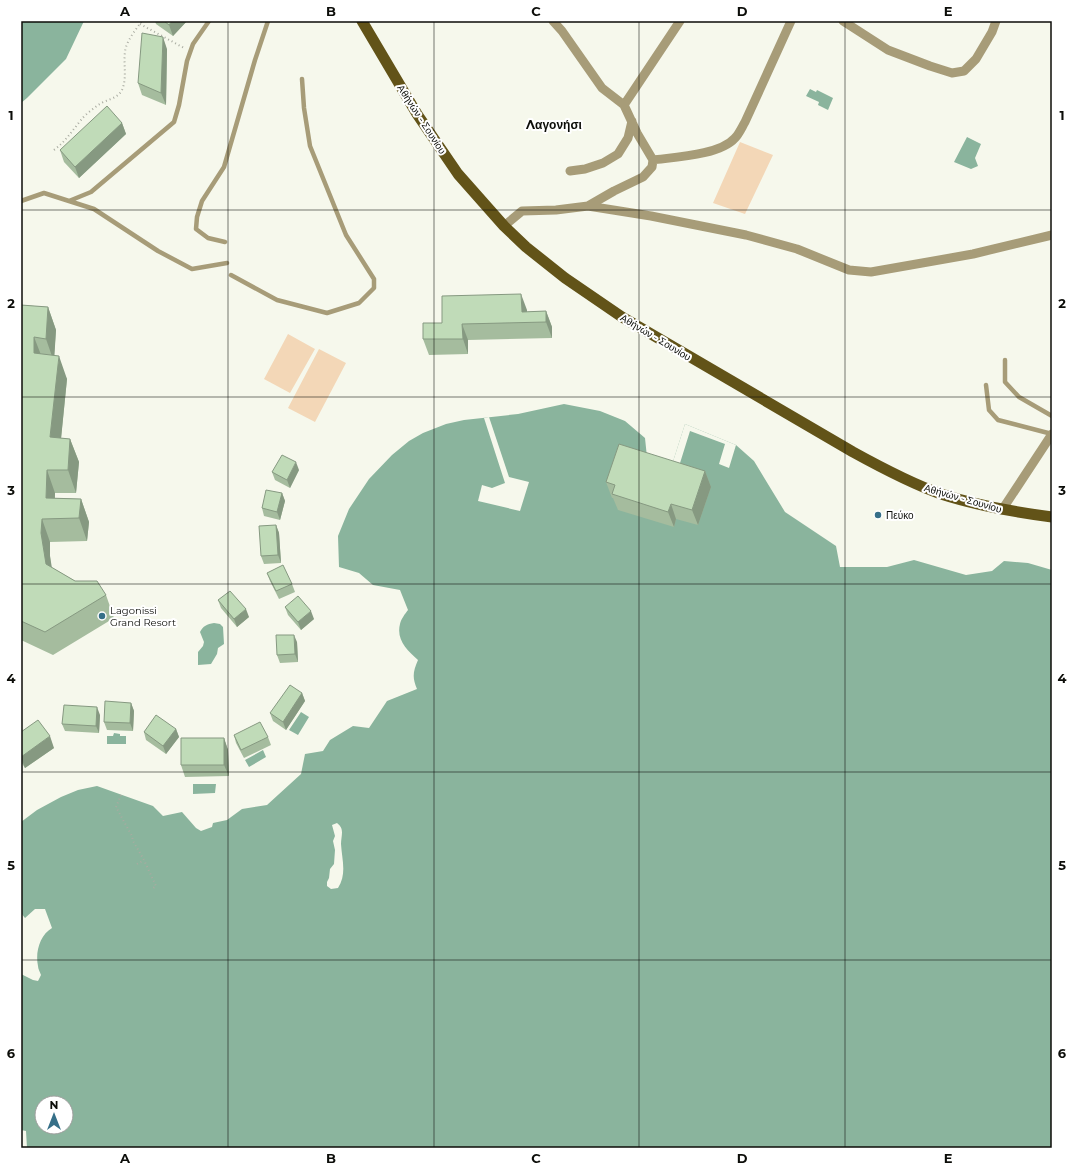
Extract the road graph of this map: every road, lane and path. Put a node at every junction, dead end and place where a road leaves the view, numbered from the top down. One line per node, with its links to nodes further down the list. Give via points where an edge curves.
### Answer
1 (209, 21): 10 (lane)
2 (268, 21): 22 (lane, via 224,167 202,202 197,217 196,229 208,238)
3 (362, 21): 20 (main road, Αθήνών - Σουνίου, via 417,114 458,174)
4 (552, 21): 12 (street, via 562,31 602,88)
5 (680, 21): 12 (street)
6 (791, 21): 15 (street, via 736,138 721,148 688,156)
7 (843, 21): 8 (street, via 888,50 952,73 964,71 976,59)
8 (996, 21)
9 (141, 22): 10 (path); 14 (path, via 128,40 122,90 114,98 100,103 89,112)
10 (190, 51): 18 (lane, via 174,122 91,192)
11 (302, 79): 24 (lane, via 310,146 346,235 374,279 374,288 359,303 327,313 277,300)
12 (624, 105): 13 (street)
13 (632, 121): 15 (street); 16 (street, via 628,138 618,154 603,163)
14 (54, 150)
15 (653, 160): 19 (street, via 652,167 643,177)
16 (570, 171)
17 (21, 201): 18 (lane, via 44,193)
18 (69, 201): 23 (lane, via 94,209 158,251 192,269)
19 (588, 206): 20 (street, via 522,211); 21 (street, via 746,235 797,248 849,270 871,272 973,254)
20 (504, 226): 29 (main road, Αθήνών - Σουνίου, via 565,278 622,317 853,452 935,491)
21 (1052, 236)
22 (225, 242)
23 (227, 263)
24 (231, 275)
25 (1004, 360): 27 (lane, via 1005,382 1019,397)
26 (986, 386): 28 (lane, via 989,410 998,420)
27 (1052, 416)
28 (1052, 434): 29 (street)
29 (1002, 510): 30 (main road, Αθήνών - Σουνίου)
30 (1052, 517)
31 (121, 795): 32 (path, via 116,807)
32 (144, 860): 33 (path); 34 (path, via 156,886)
33 (137, 864)
34 (152, 889)

